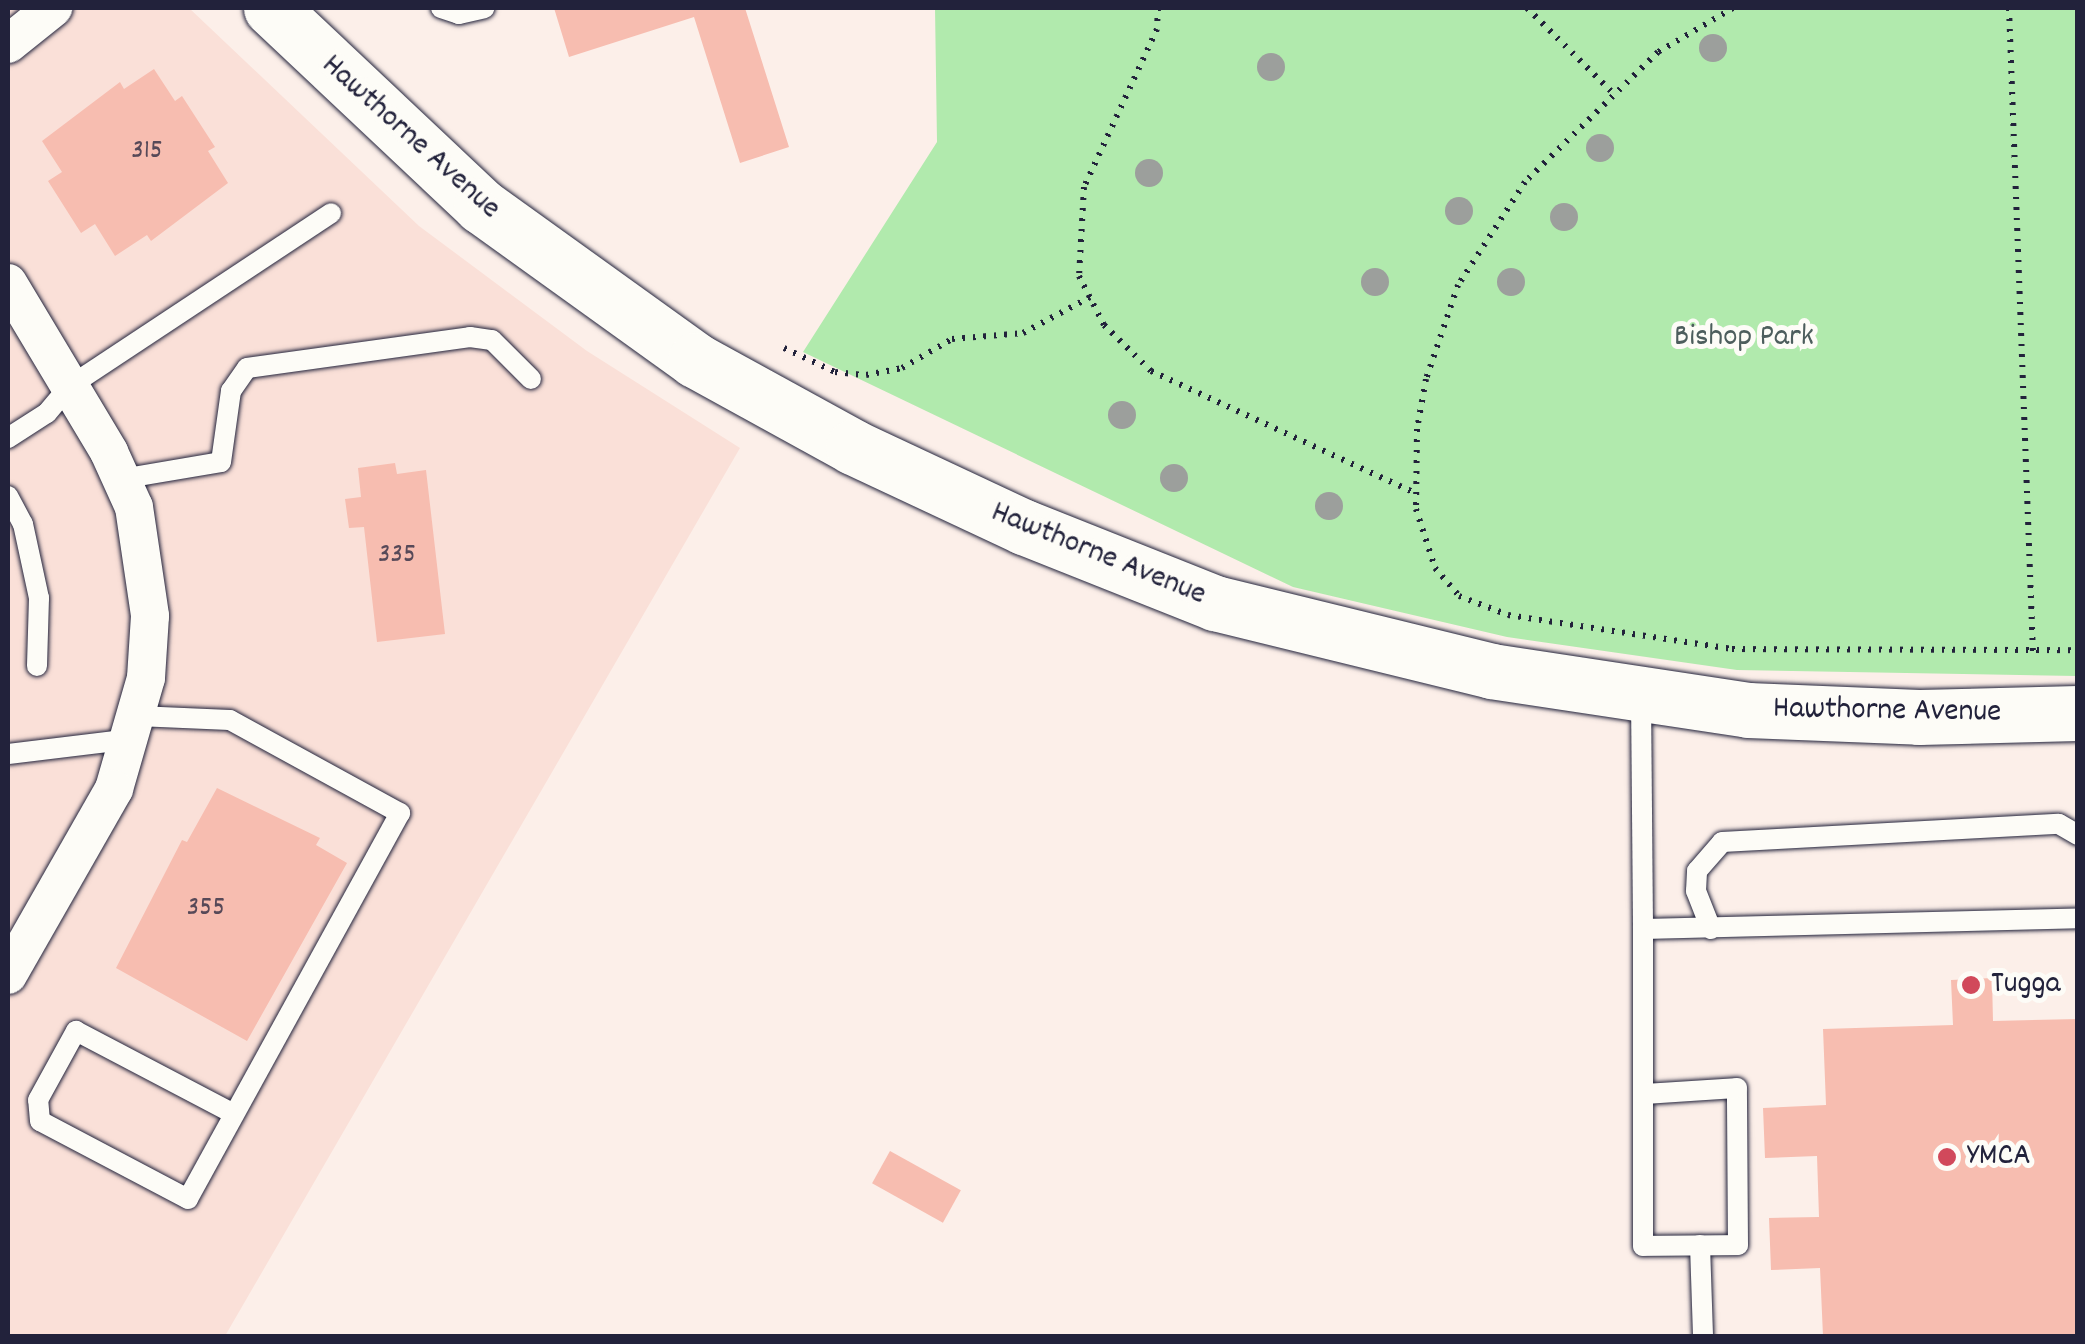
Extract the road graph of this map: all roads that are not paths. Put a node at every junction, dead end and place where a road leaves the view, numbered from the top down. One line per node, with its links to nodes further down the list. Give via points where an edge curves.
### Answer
1 (54, 8): 5 (street)
2 (271, 8): 14 (main road, Hawthorne Avenue, via 481,206 582,284 695,360 853,447 1024,527 1214,603 1491,671)
3 (441, 8): 4 (lane, via 459,14)
4 (484, 8)
5 (8, 44)
6 (331, 213): 9 (lane)
7 (8, 283): 9 (street)
8 (531, 379): 11 (lane, via 492,340 470,337 247,368 231,392 221,462)
9 (70, 386): 10 (lane, via 47,413); 11 (street)
10 (8, 438)
11 (122, 479): 16 (street, via 147,565 148,647)
12 (8, 496): 13 (lane, via 23,524 39,598)
13 (37, 666)
14 (1641, 694): 15 (main road, Hawthorne Avenue, via 1748,710); 21 (lane)
15 (2078, 713)
16 (135, 727): 17 (lane); 22 (street, via 114,789); 24 (lane, via 230,720 400,813)
17 (8, 754)
18 (2078, 835): 20 (lane, via 2059,824 1722,842 1698,871 1696,891)
19 (2078, 918): 20 (lane)
20 (1711, 929): 21 (lane)
21 (1643, 930): 23 (lane)
22 (8, 975)
23 (1643, 1094): 25 (lane, via 1644,1246); 25 (lane, via 1738,1088 1738,1244)
24 (234, 1114): 24 (lane, via 188,1199 40,1121 38,1100 76,1031)
25 (1700, 1245): 26 (lane)
26 (1704, 1336)

